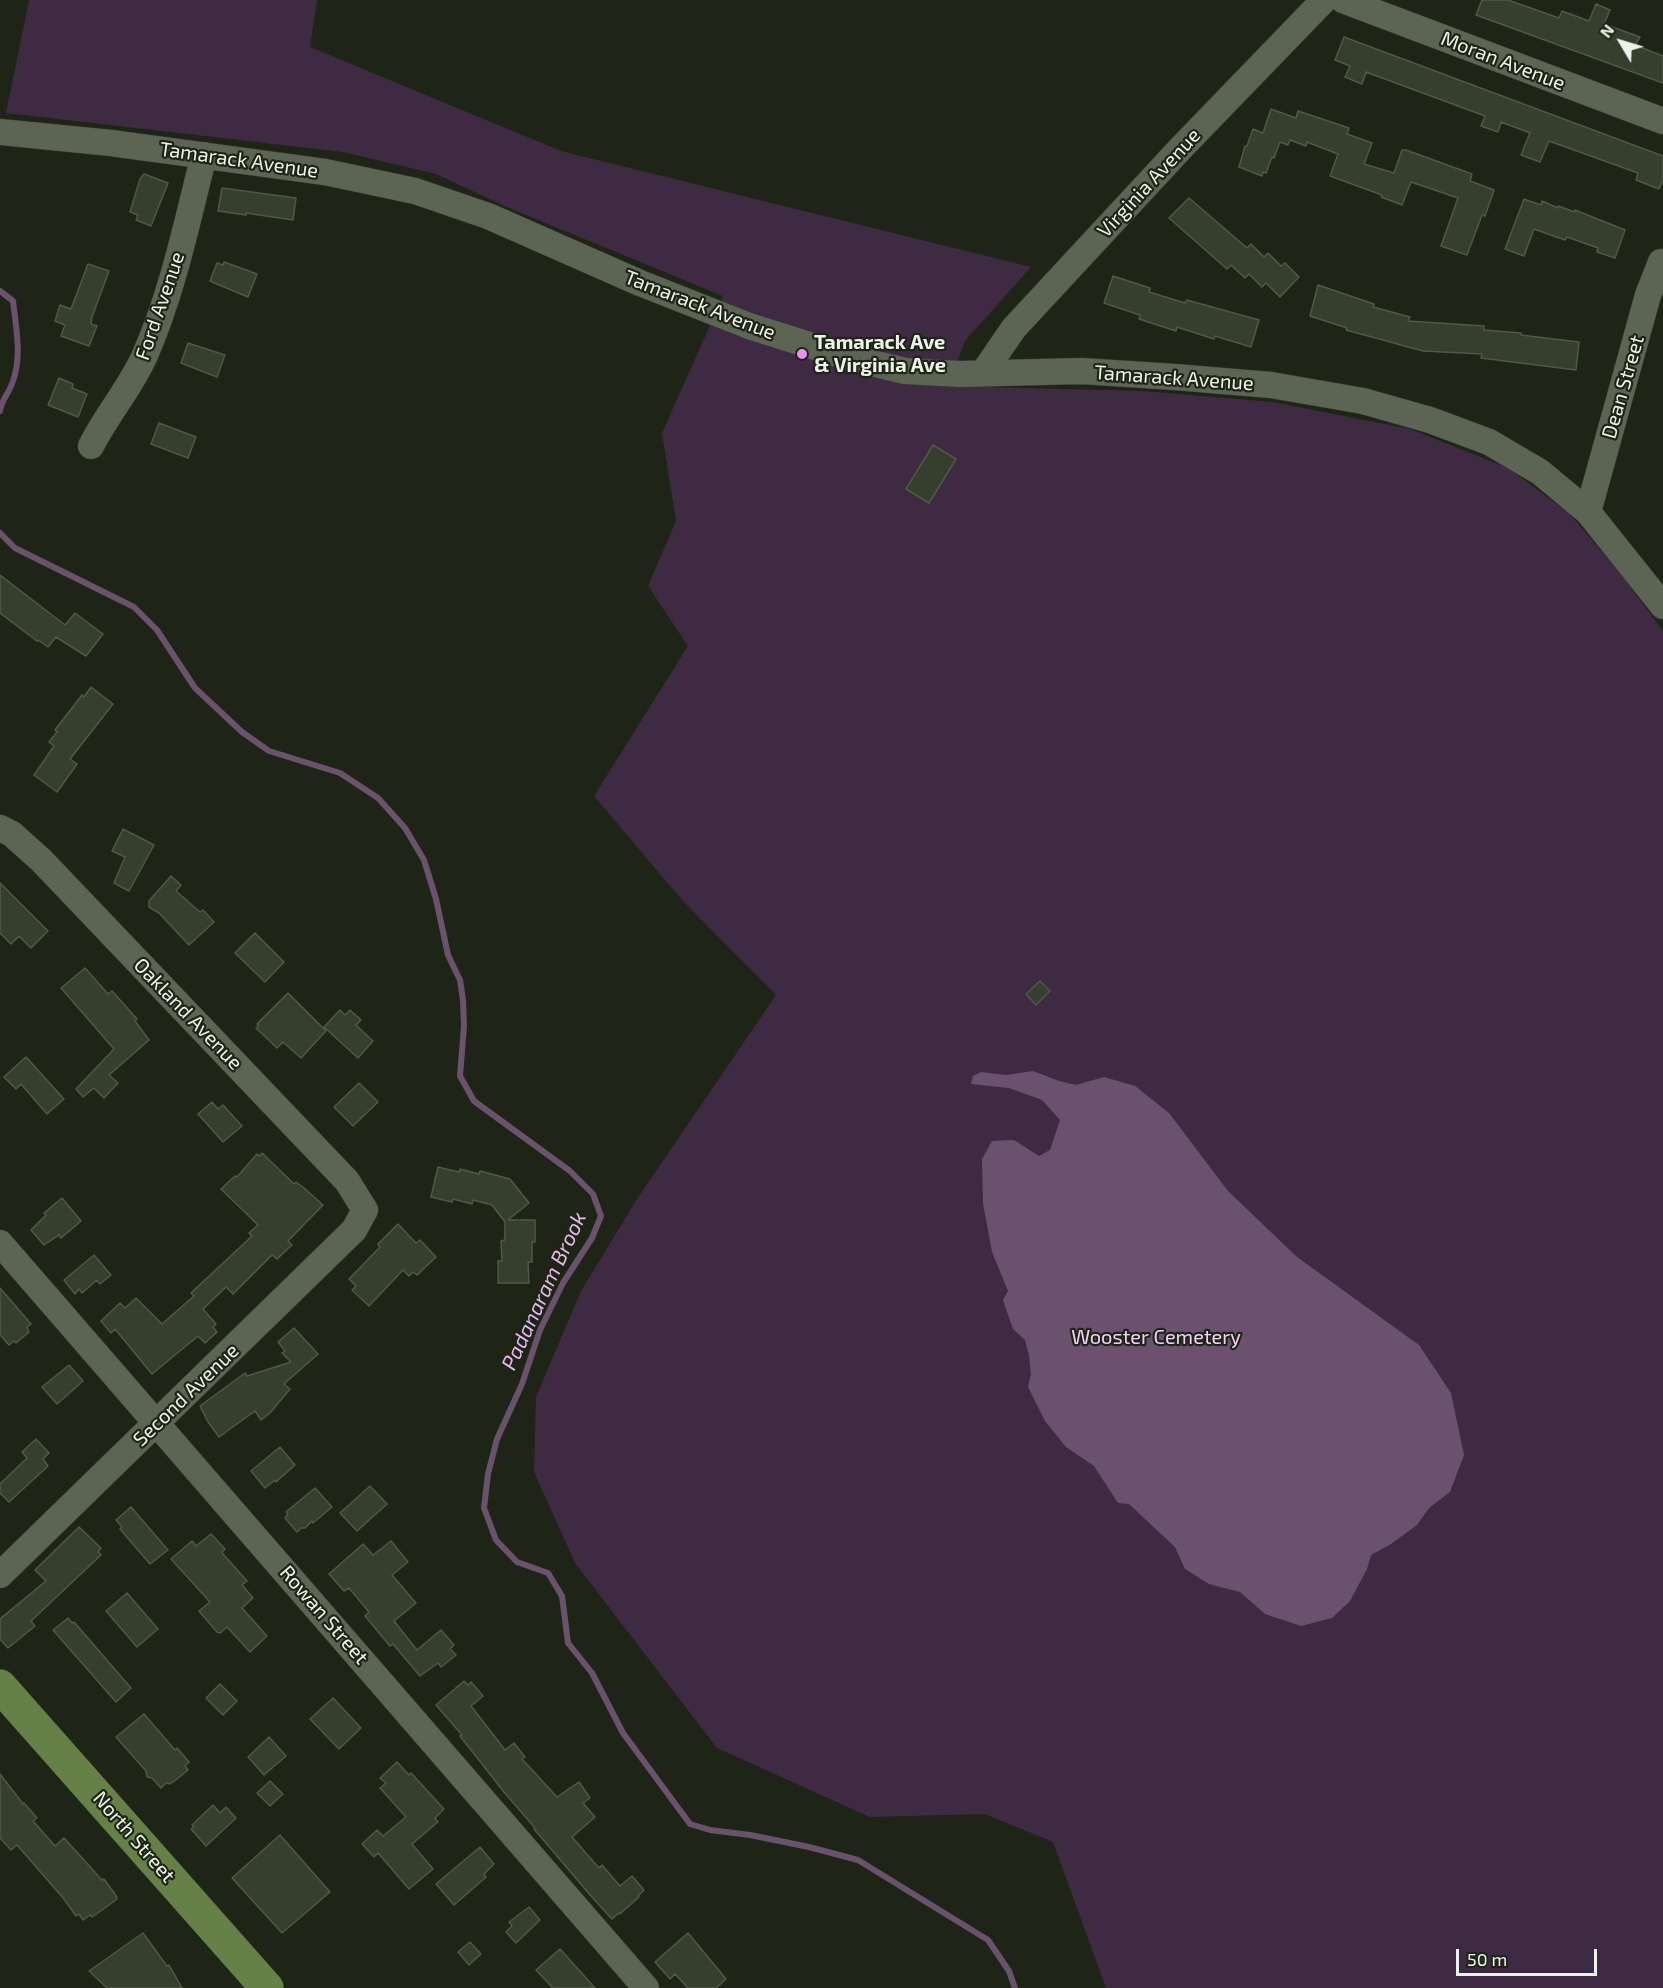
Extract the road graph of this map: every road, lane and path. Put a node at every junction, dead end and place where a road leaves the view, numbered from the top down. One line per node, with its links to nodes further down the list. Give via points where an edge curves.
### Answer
1 (1324, 0): 7 (street, Virginia Avenue, via 1014,328)
2 (1343, 0): 3 (street, Moran Avenue)
3 (1663, 121)
4 (0, 132): 5 (street, Tamarack Avenue)
5 (204, 155): 7 (street, Tamarack Avenue, via 325,172 415,191 489,216 738,322 827,351 905,370); 8 (street, Ford Avenue, via 174,274 146,354)
6 (1662, 263): 9 (street, Dean Street, via 1648,295)
7 (983, 373): 9 (street, Tamarack Avenue, via 1082,371 1175,376 1270,385 1363,401 1489,442 1540,472)
8 (91, 446)
9 (1588, 512): 10 (street, Tamarack Avenue)
10 (1663, 606)
11 (0, 828): 12 (street, Oakland Avenue, via 51,870 347,1181)
12 (365, 1210): 14 (street, Second Avenue, via 354,1230)
13 (0, 1243): 14 (street, Rowan Street)
14 (158, 1423): 15 (street, Second Avenue); 18 (street, Rowan Street)
15 (0, 1575)
16 (0, 1686): 17 (main road, North Street)
17 (254, 1983)
18 (646, 1988)

